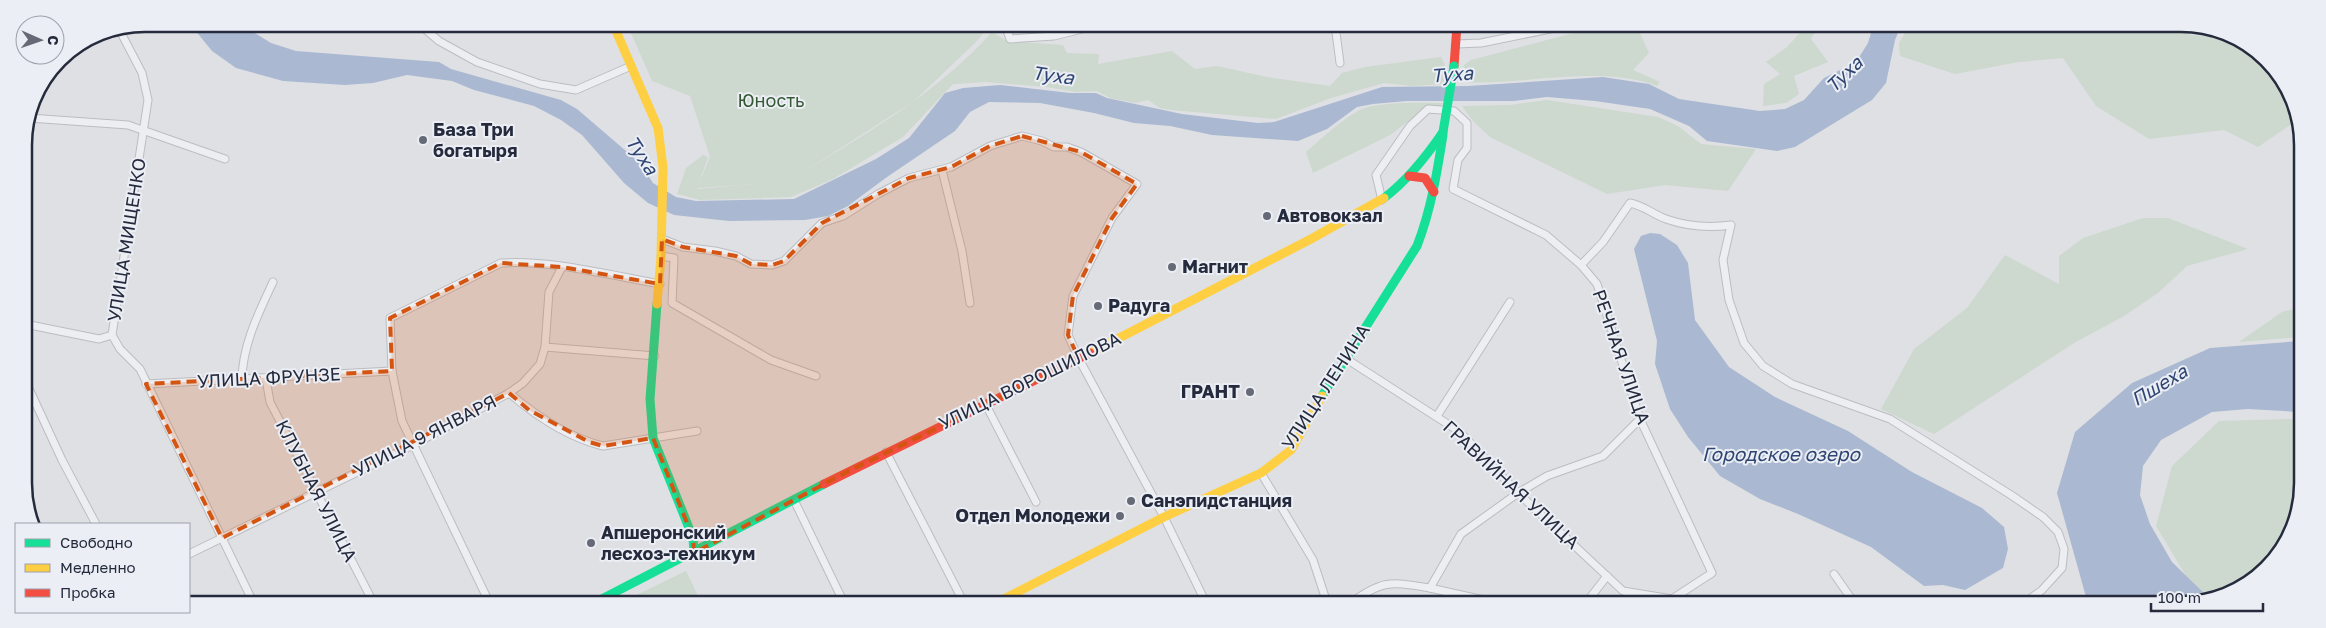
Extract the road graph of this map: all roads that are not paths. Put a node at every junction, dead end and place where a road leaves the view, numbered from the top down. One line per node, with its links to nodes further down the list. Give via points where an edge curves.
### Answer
1 (428, 32): 11 (street, via 477,62 540,84 576,90)
2 (616, 32): 11 (main road)
3 (1008, 32): 4 (street, via 1010,39)
4 (1070, 32)
5 (1336, 32): 10 (street)
6 (1457, 32): 9 (main road, УЛИЦА ЛЕНИНА)
7 (1535, 32): 9 (street, via 1481,43)
8 (122, 35): 13 (street, УЛИЦА МИЩЕНКО, via 142,73 148,100)
9 (1456, 44): 14 (main road, УЛИЦА ЛЕНИНА, bridge)
10 (1340, 63)
11 (631, 66): 20 (main road, via 658,128 663,168)
12 (36, 118): 13 (street, via 128,125)
13 (144, 132): 15 (street); 29 (street, УЛИЦА МИЩЕНКО)
14 (1443, 132): 17 (main road, УЛИЦА ВОРОШИЛОВА); 18 (main road, УЛИЦА ЛЕНИНА)
15 (225, 160)
16 (942, 170): 20 (street, via 908,178 842,216 822,223 784,261 772,266 751,264 736,256 683,247); 27 (street, via 962,251); 33 (street, via 990,146 1022,136 1081,152 1137,184 1112,218 1073,296 1068,335)
17 (1409, 176): 18 (main road, via 1426,176); 19 (main road, УЛИЦА ВОРОШИЛОВА)
18 (1434, 192): 32 (main road, УЛИЦА ЛЕНИНА, via 1417,246)
19 (1382, 200): 22 (street, РЕЧНАЯ УЛИЦА, via 1376,175 1410,126 1428,109 1454,111 1467,123 1466,148 1458,160 1452,189 1546,235); 33 (main road, УЛИЦА ВОРОШИЛОВА)
20 (662, 239): 21 (main road)
21 (661, 256): 25 (main road); 35 (street, via 674,258 672,303 771,360)
22 (1581, 265): 43 (street, РЕЧНАЯ УЛИЦА, via 1597,284); 69 (street, via 1604,242 1630,203 1644,206 1668,220 1710,228 1731,225 1723,260 1728,300 1744,343 1763,366 1792,384 1890,419 2043,518 2058,532 2064,549 2062,568)
23 (562, 267): 25 (street); 30 (street, УЛИЦА 9 ЯНВАРЯ, via 549,292); 34 (street, via 501,263 390,318)
24 (273, 282): 37 (street, via 254,323)
25 (660, 284): 31 (main road)
26 (1510, 302): 42 (street)
27 (970, 303)
28 (32, 326): 29 (street, via 98,339)
29 (112, 335): 38 (street, УЛИЦА МИЩЕНКО, via 120,350 140,369)
30 (545, 347): 31 (street); 39 (street, УЛИЦА 9 ЯНВАРЯ, via 540,364)
31 (655, 356): 45 (main road, via 650,399)
32 (1345, 358): 42 (street, ГРАВИЙНАЯ УЛИЦА); 48 (main road, УЛИЦА ЛЕНИНА, via 1291,450)
33 (1079, 359): 41 (main road, УЛИЦА ВОРОШИЛОВА); 53 (street)
34 (392, 371): 36 (street, УЛИЦА ФРУНЗЕ); 46 (street, via 402,421)
35 (816, 376)
36 (266, 378): 37 (street, УЛИЦА ФРУНЗЕ); 49 (street, КЛУБНАЯ УЛИЦА, via 270,402)
37 (242, 380): 38 (street, УЛИЦА ФРУНЗЕ)
38 (146, 384): 55 (street, УЛИЦА МИЩЕНКО)
39 (509, 393): 45 (street, via 529,410 589,442 603,446); 46 (street, УЛИЦА 9 ЯНВАРЯ)
40 (32, 396): 54 (street)
41 (985, 403): 47 (main road, УЛИЦА ВОРОШИЛОВА); 52 (street)
42 (1437, 416): 50 (street, ГРАВИЙНАЯ УЛИЦА, via 1460,432)
43 (1640, 419): 50 (street, via 1603,456 1547,476); 67 (street, РЕЧНАЯ УЛИЦА, via 1712,573)
44 (697, 432): 45 (street)
45 (652, 438): 56 (main road, via 693,538)
46 (413, 445): 49 (street, УЛИЦА 9 ЯНВАРЯ); 72 (street)
47 (886, 452): 51 (main road, УЛИЦА ВОРОШИЛОВА); 75 (street)
48 (1261, 473): 53 (main road, УЛИЦА ЛЕНИНА); 62 (street, via 1313,560)
49 (317, 492): 55 (street, УЛИЦА 9 ЯНВАРЯ); 71 (street, КЛУБНАЯ УЛИЦА)
50 (1518, 493): 59 (street, ГРАВИЙНАЯ УЛИЦА); 60 (street, via 1461,534)
51 (794, 500): 56 (main road, УЛИЦА ВОРОШИЛОВА); 74 (street)
52 (1036, 502)
53 (1164, 517): 61 (street); 76 (main road, УЛИЦА ЛЕНИНА)
54 (95, 523)
55 (222, 538): 57 (street, УЛИЦА 9 ЯНВАРЯ); 70 (street, УЛИЦА МИЩЕНКО)
56 (694, 553): 73 (main road, УЛИЦА ВОРОШИЛОВА)
57 (190, 554)
58 (1834, 574): 68 (street)
59 (1608, 576): 65 (street); 66 (street, ГРАВИЙНАЯ УЛИЦА, via 1623,591)
60 (1430, 588): 63 (street, via 1401,583 1381,584); 64 (street)
61 (1202, 595)
62 (1325, 595)
63 (1363, 595)
64 (1463, 595)
65 (1592, 595)
66 (1645, 595)
67 (1682, 595)
68 (1848, 595)
69 (2035, 595)
70 (250, 596)
71 (370, 596)
72 (486, 596)
73 (608, 596)
74 (840, 596)
75 (960, 596)
76 (1011, 596)

